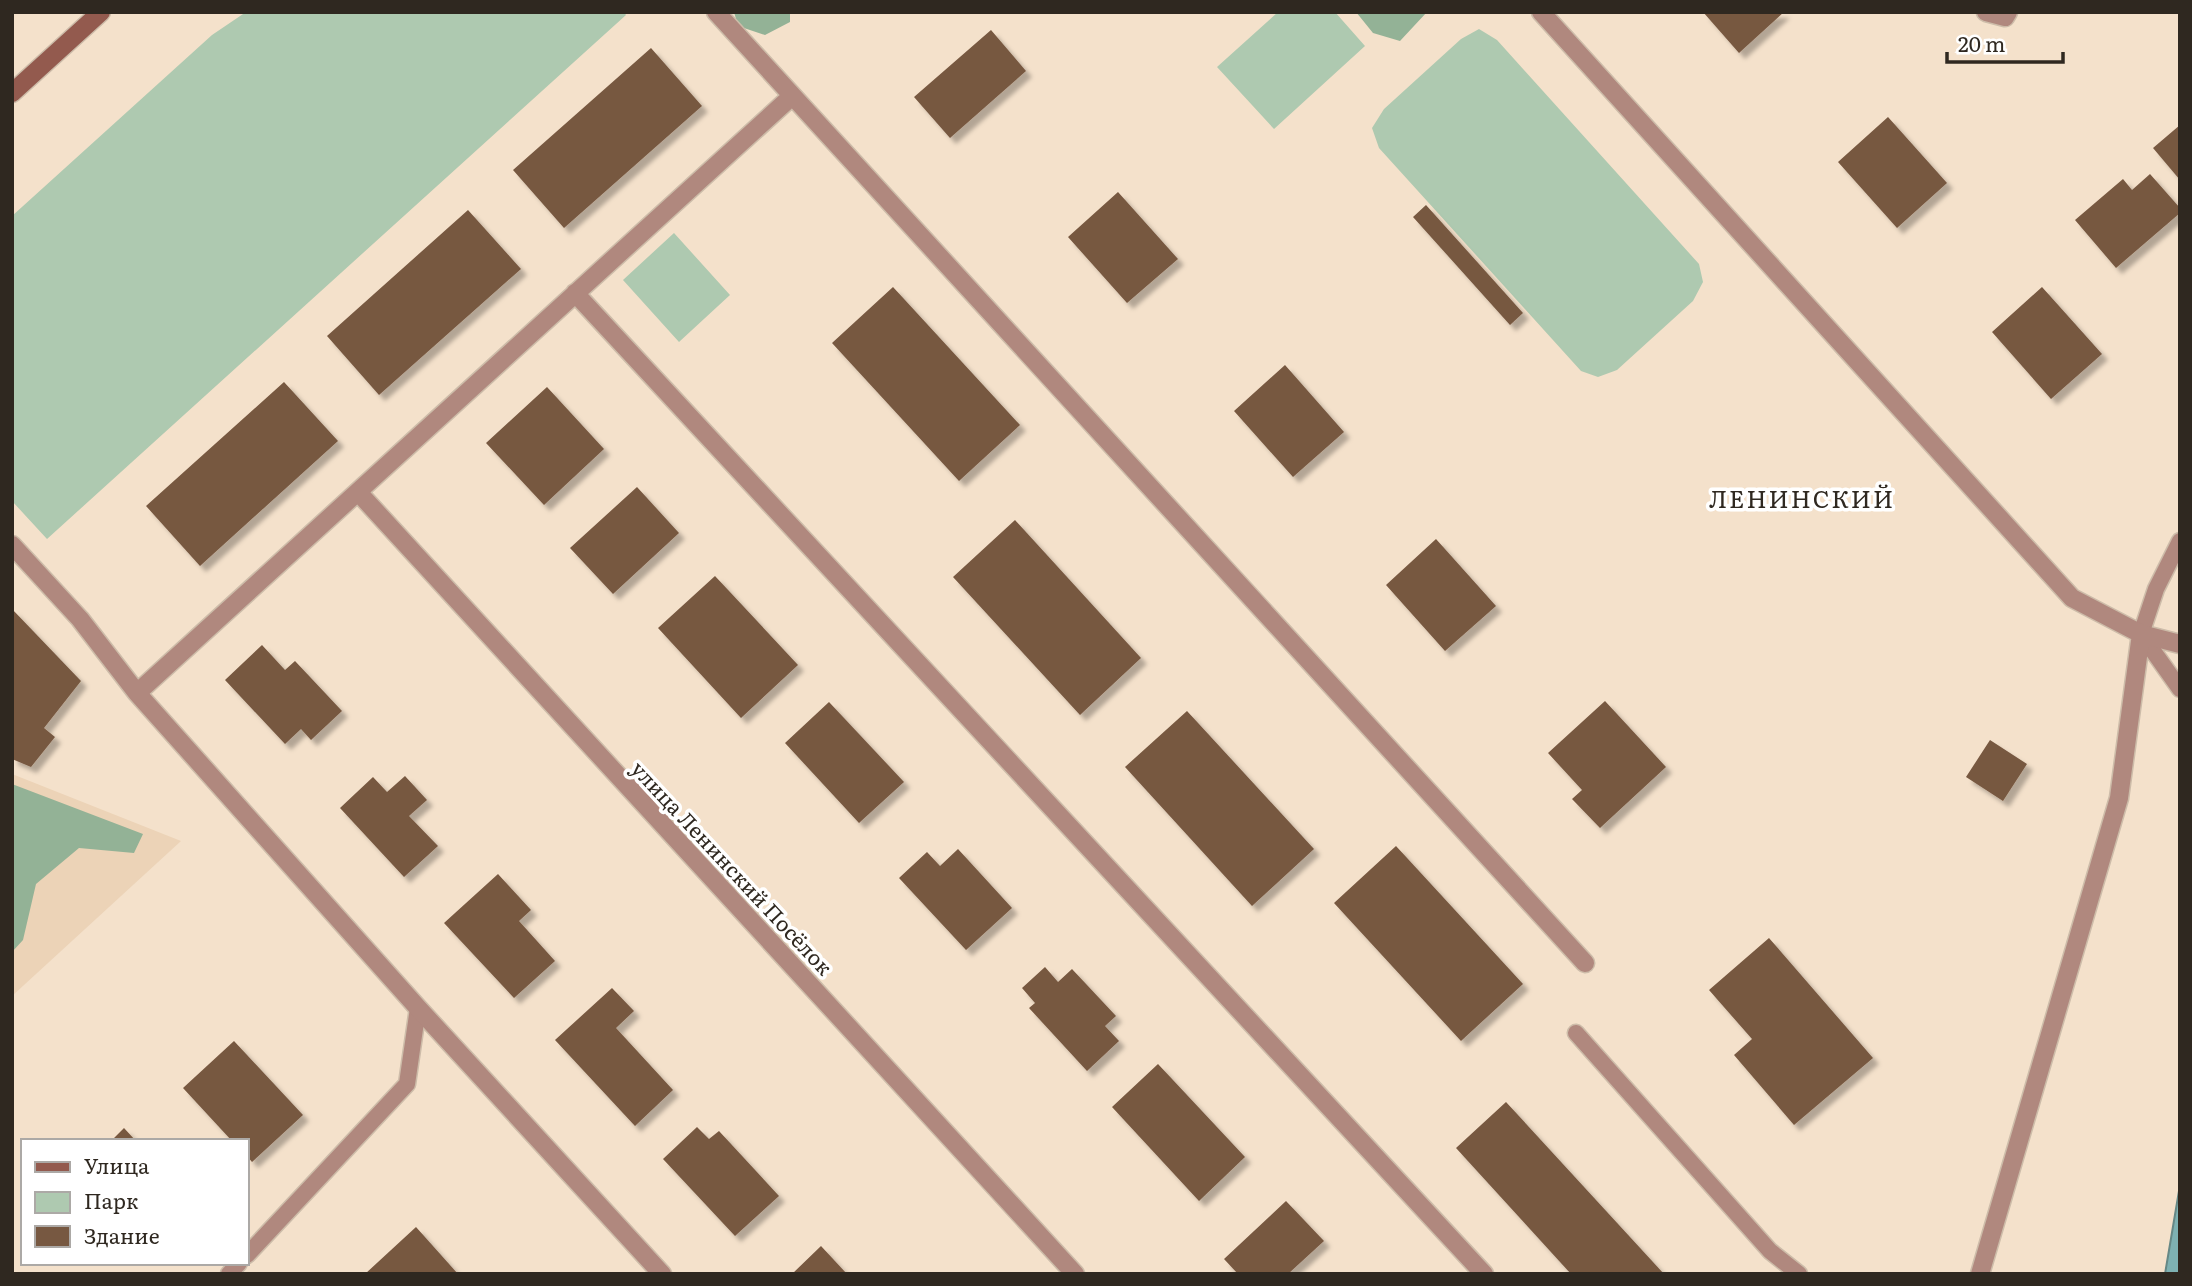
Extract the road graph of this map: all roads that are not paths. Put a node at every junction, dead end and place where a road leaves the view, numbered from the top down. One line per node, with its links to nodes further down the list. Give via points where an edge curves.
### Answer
1 (101, 12): 6 (main road)
2 (716, 12): 7 (street)
3 (1541, 12): 12 (street, via 2071,598)
4 (1986, 12): 5 (street, via 2005,17)
5 (2008, 12)
6 (12, 93)
7 (792, 97): 8 (street); 16 (street)
8 (575, 293): 9 (street); 22 (street)
9 (358, 492): 15 (street); 21 (street, улица Ленинский Посёлок)
10 (2180, 541): 12 (lane, via 2155,589)
11 (12, 545): 15 (street, via 80,619)
12 (2141, 634): 13 (street); 14 (lane); 24 (street, via 2119,798)
13 (2180, 643)
14 (2180, 689)
15 (137, 692): 17 (street)
16 (1585, 963)
17 (418, 1008): 19 (lane, via 407,1084); 20 (street)
18 (1576, 1033): 23 (lane, via 1770,1251)
19 (248, 1254)
20 (662, 1274)
21 (1076, 1274)
22 (1484, 1274)
23 (1800, 1274)
24 (1980, 1274)

